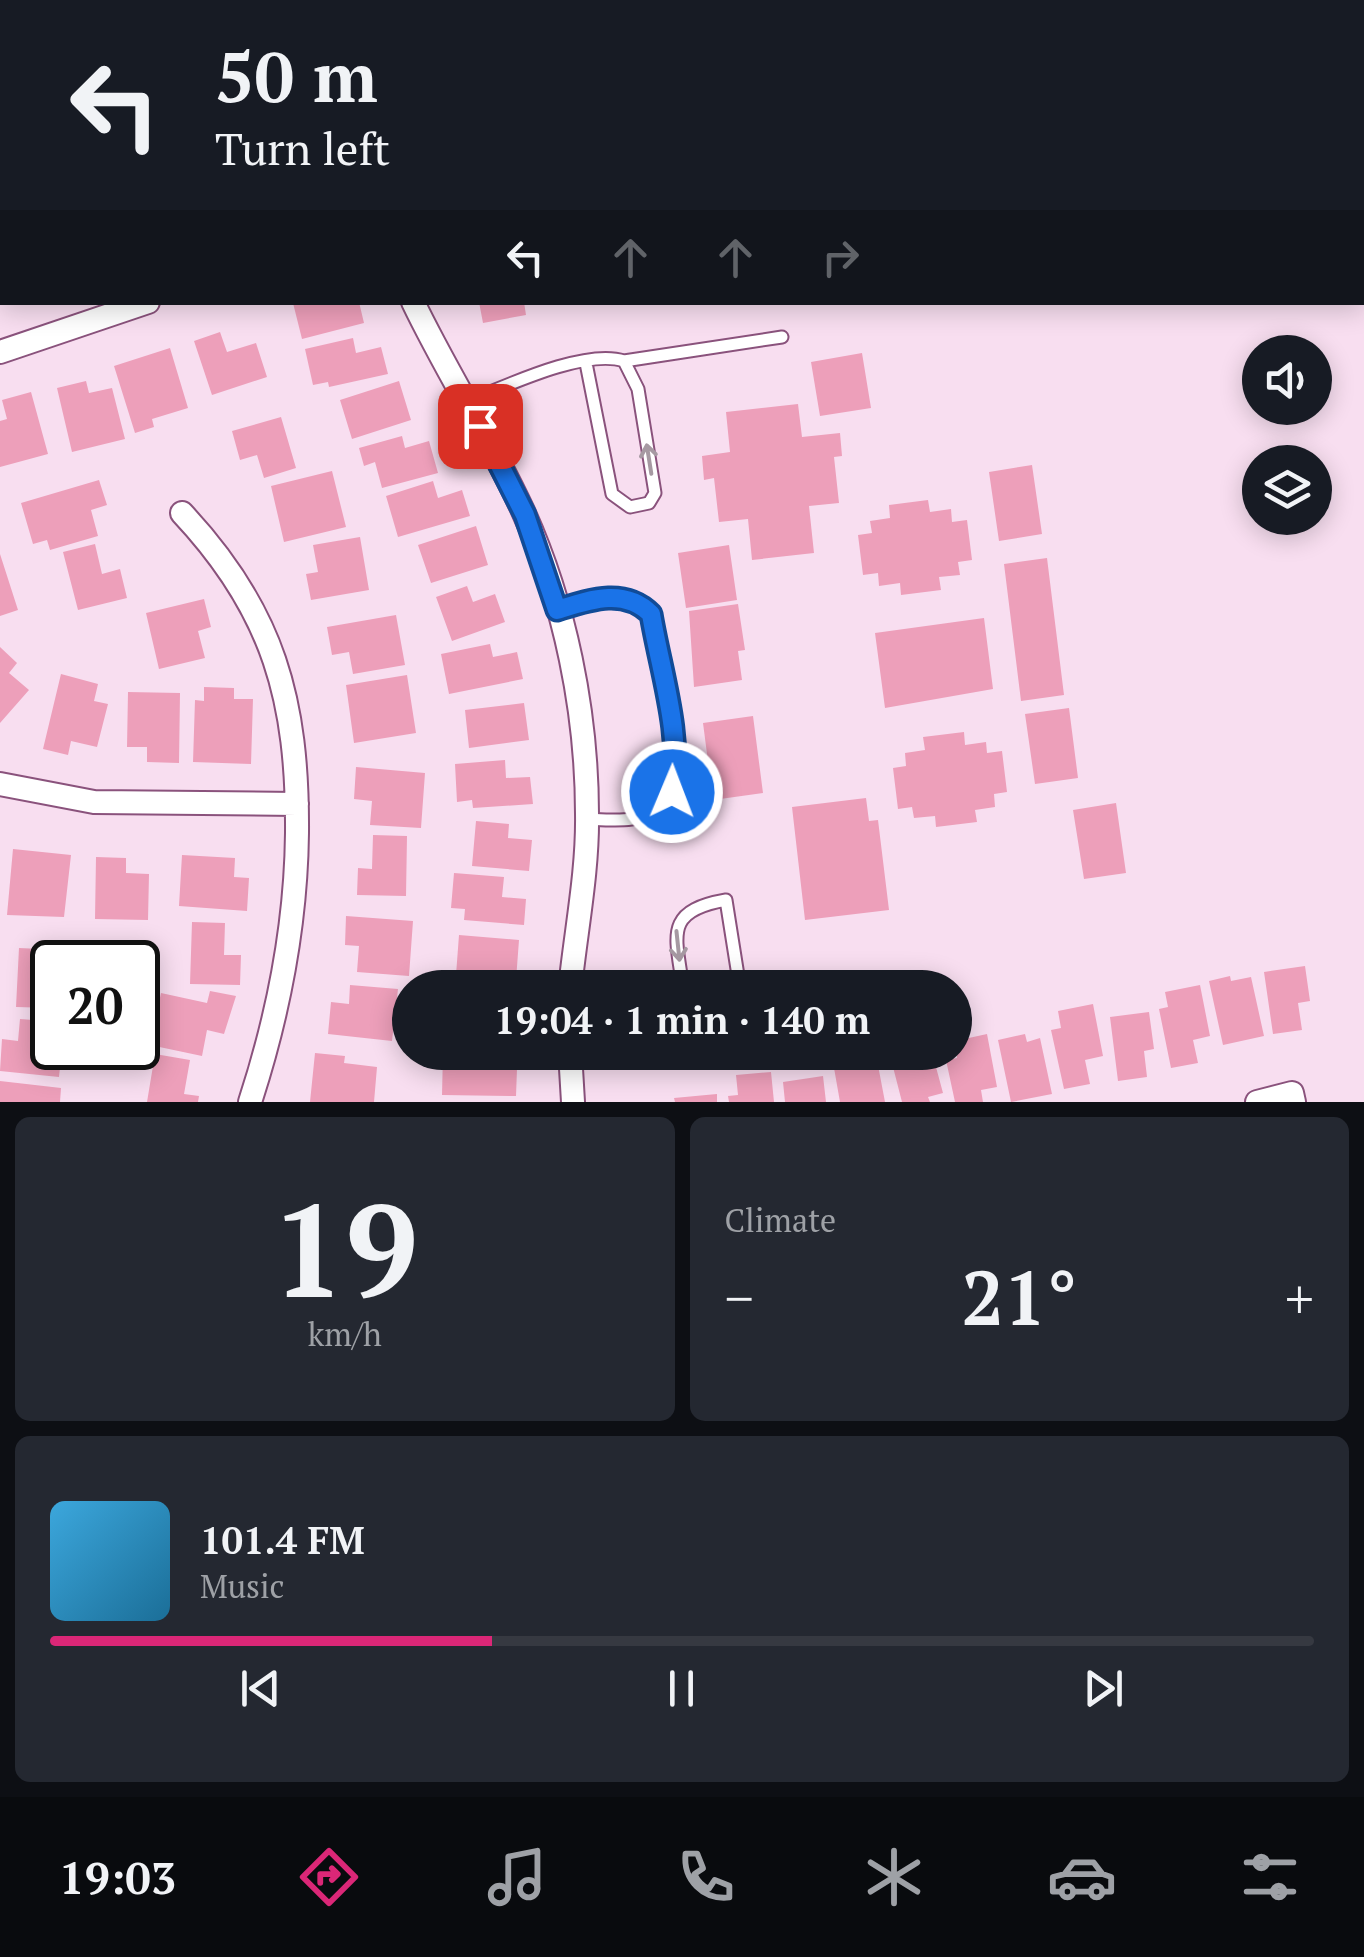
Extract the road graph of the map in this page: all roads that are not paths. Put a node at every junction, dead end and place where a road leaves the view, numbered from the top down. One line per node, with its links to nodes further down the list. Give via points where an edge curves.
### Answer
1 (132, 305): 3 (street)
2 (415, 305): 8 (street)
3 (104, 310): 5 (street)
4 (782, 337): 7 (lane)
5 (0, 352)
6 (586, 363): 7 (lane, via 614,358); 7 (lane, one-way to 7, via 612,494 630,507 649,503 655,493); 8 (lane, via 540,372)
7 (628, 366)
8 (466, 402): 10 (street, via 525,515)
9 (182, 513): 12 (street, via 234,574 270,644 292,718)
10 (557, 610): 13 (street, via 577,696); 13 (lane, via 622,597 651,614 672,737 675,774 664,805 621,820)
11 (0, 784): 12 (street, via 94,802)
12 (297, 804): 19 (street, via 293,921 280,1000)
13 (588, 819): 14 (street)
14 (572, 970)
15 (681, 970): 16 (lane, one-way to 15, via 726,900 680,918)
16 (737, 970)
17 (571, 1070): 20 (street)
18 (1293, 1097): 21 (street)
19 (250, 1102)
20 (573, 1102)
21 (1258, 1102)

